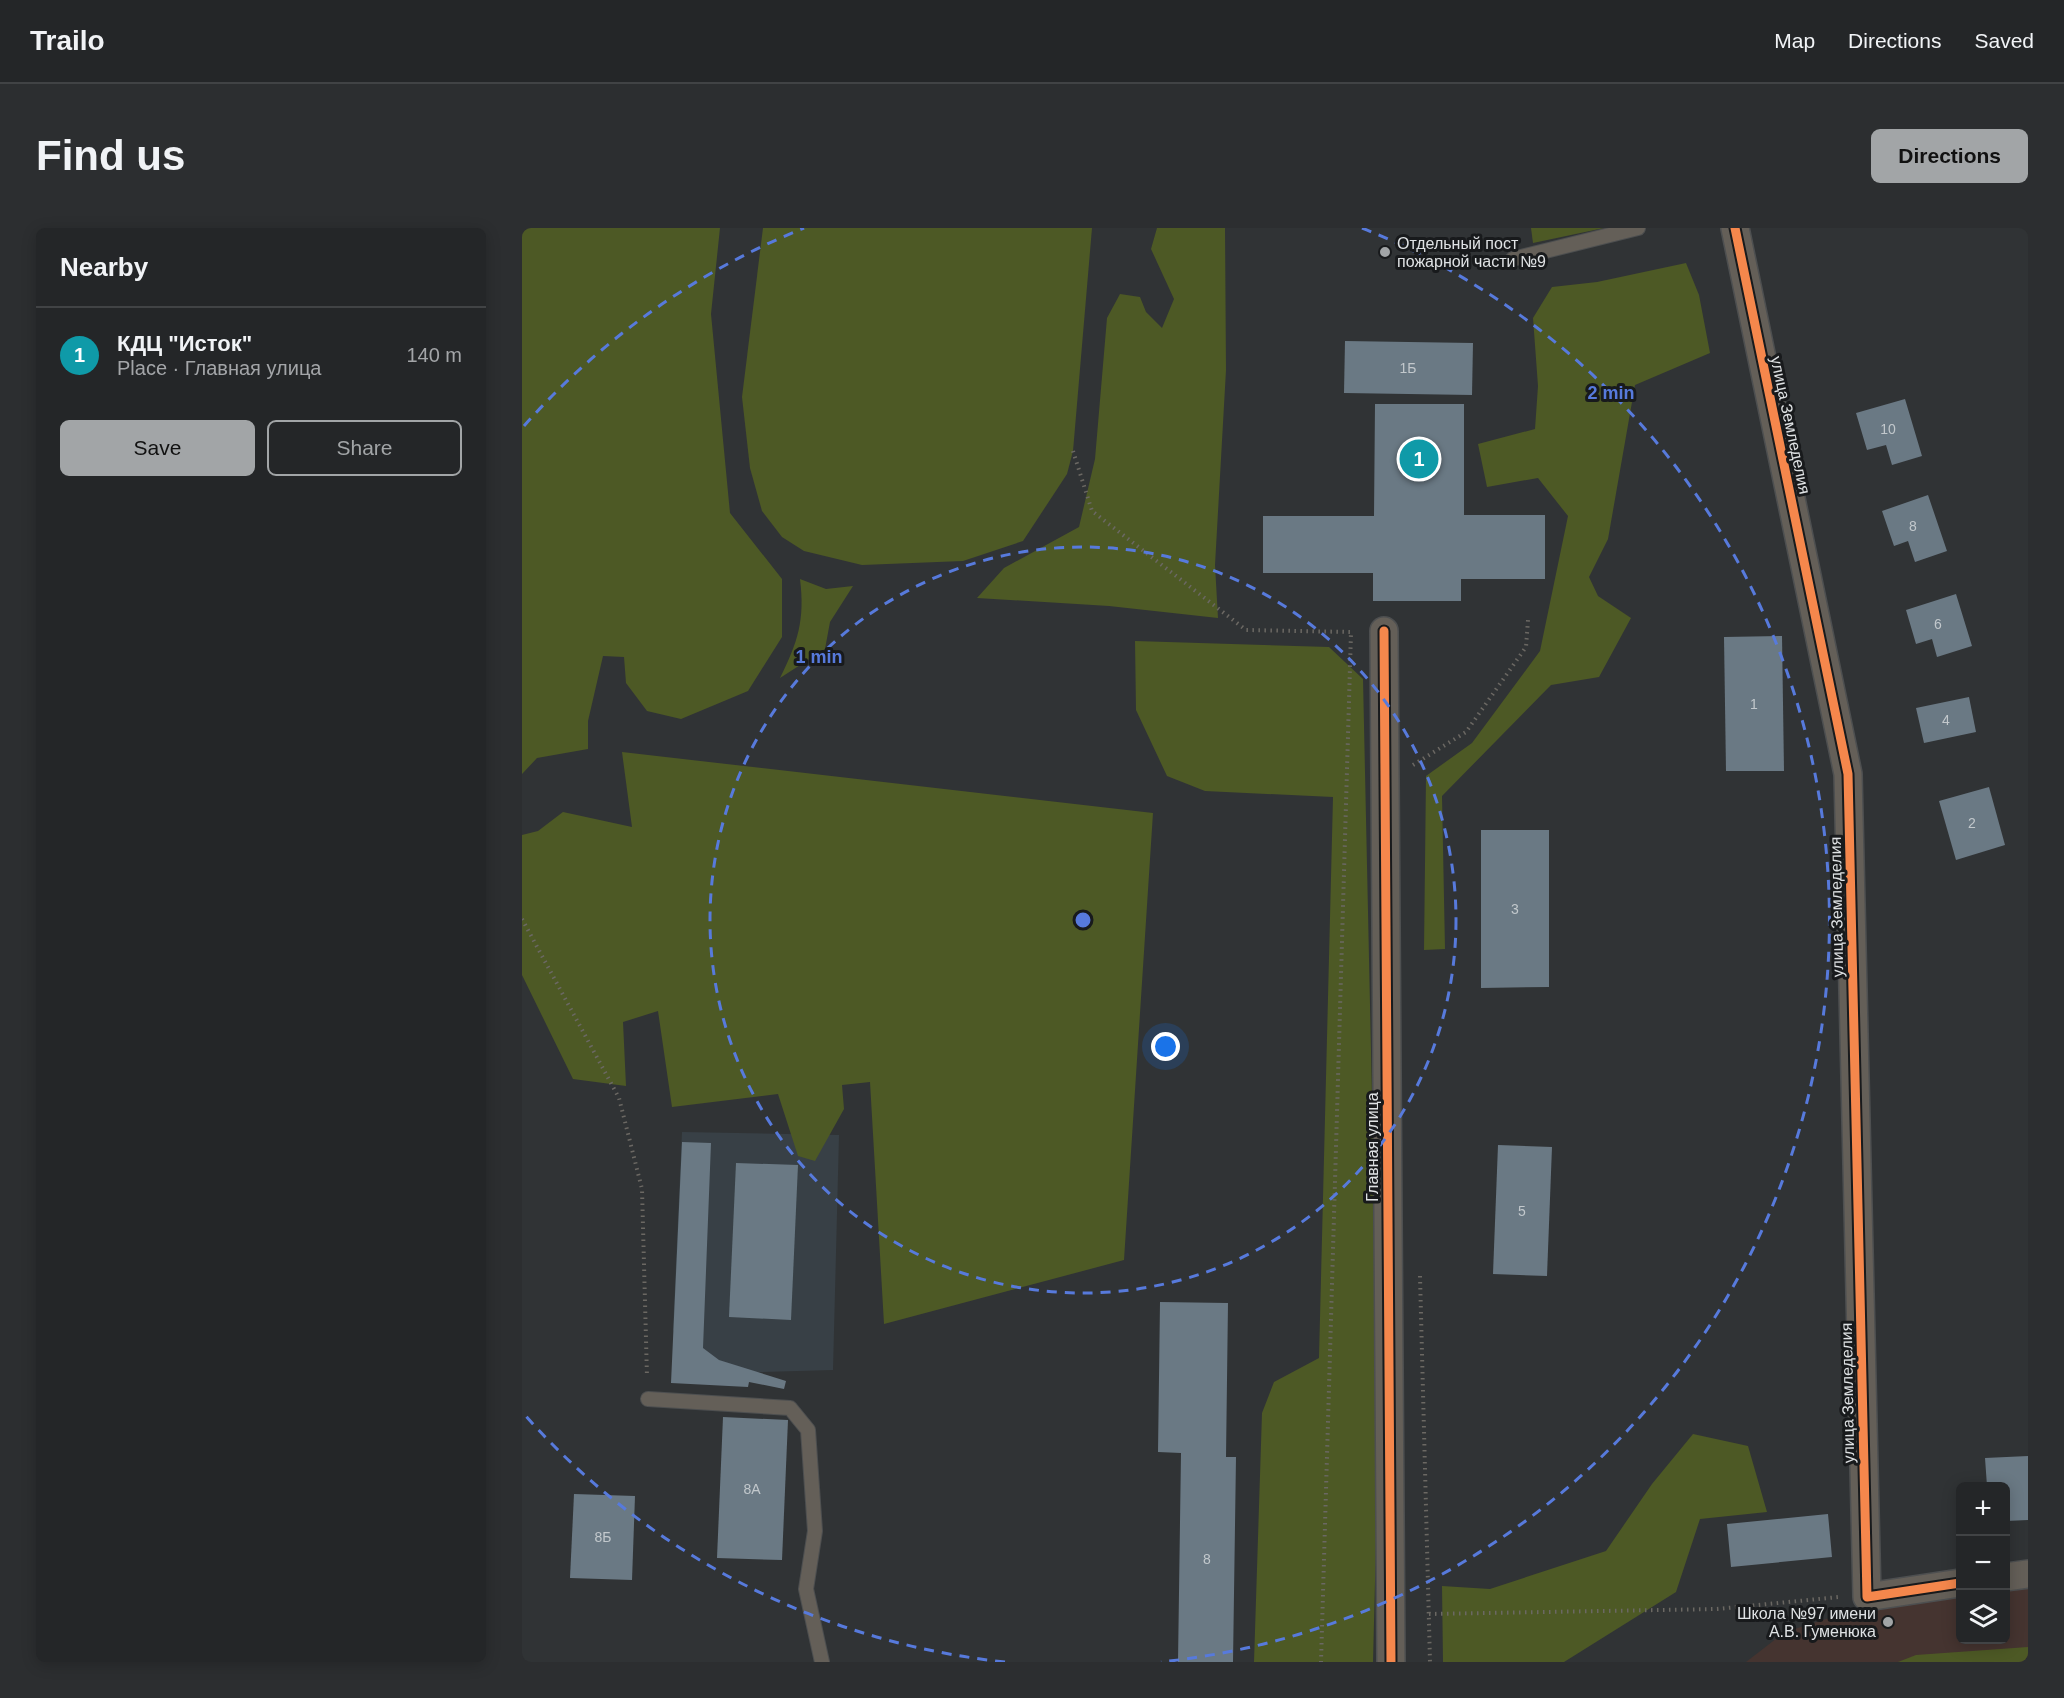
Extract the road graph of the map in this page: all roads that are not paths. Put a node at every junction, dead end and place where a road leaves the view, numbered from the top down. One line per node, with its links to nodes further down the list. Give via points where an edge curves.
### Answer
1 (1638, 228): 3 (lane)
2 (1736, 228): 8 (street, улица Земледелия, via 1848,774 1867,1597)
3 (1513, 259)
4 (1384, 631): 10 (street, Главная улица)
5 (648, 1399): 9 (lane, via 790,1408 808,1430 815,1531 806,1589)
6 (2028, 1574): 7 (street)
7 (2010, 1576)
8 (1956, 1584)
9 (822, 1662)
10 (1392, 1662)

